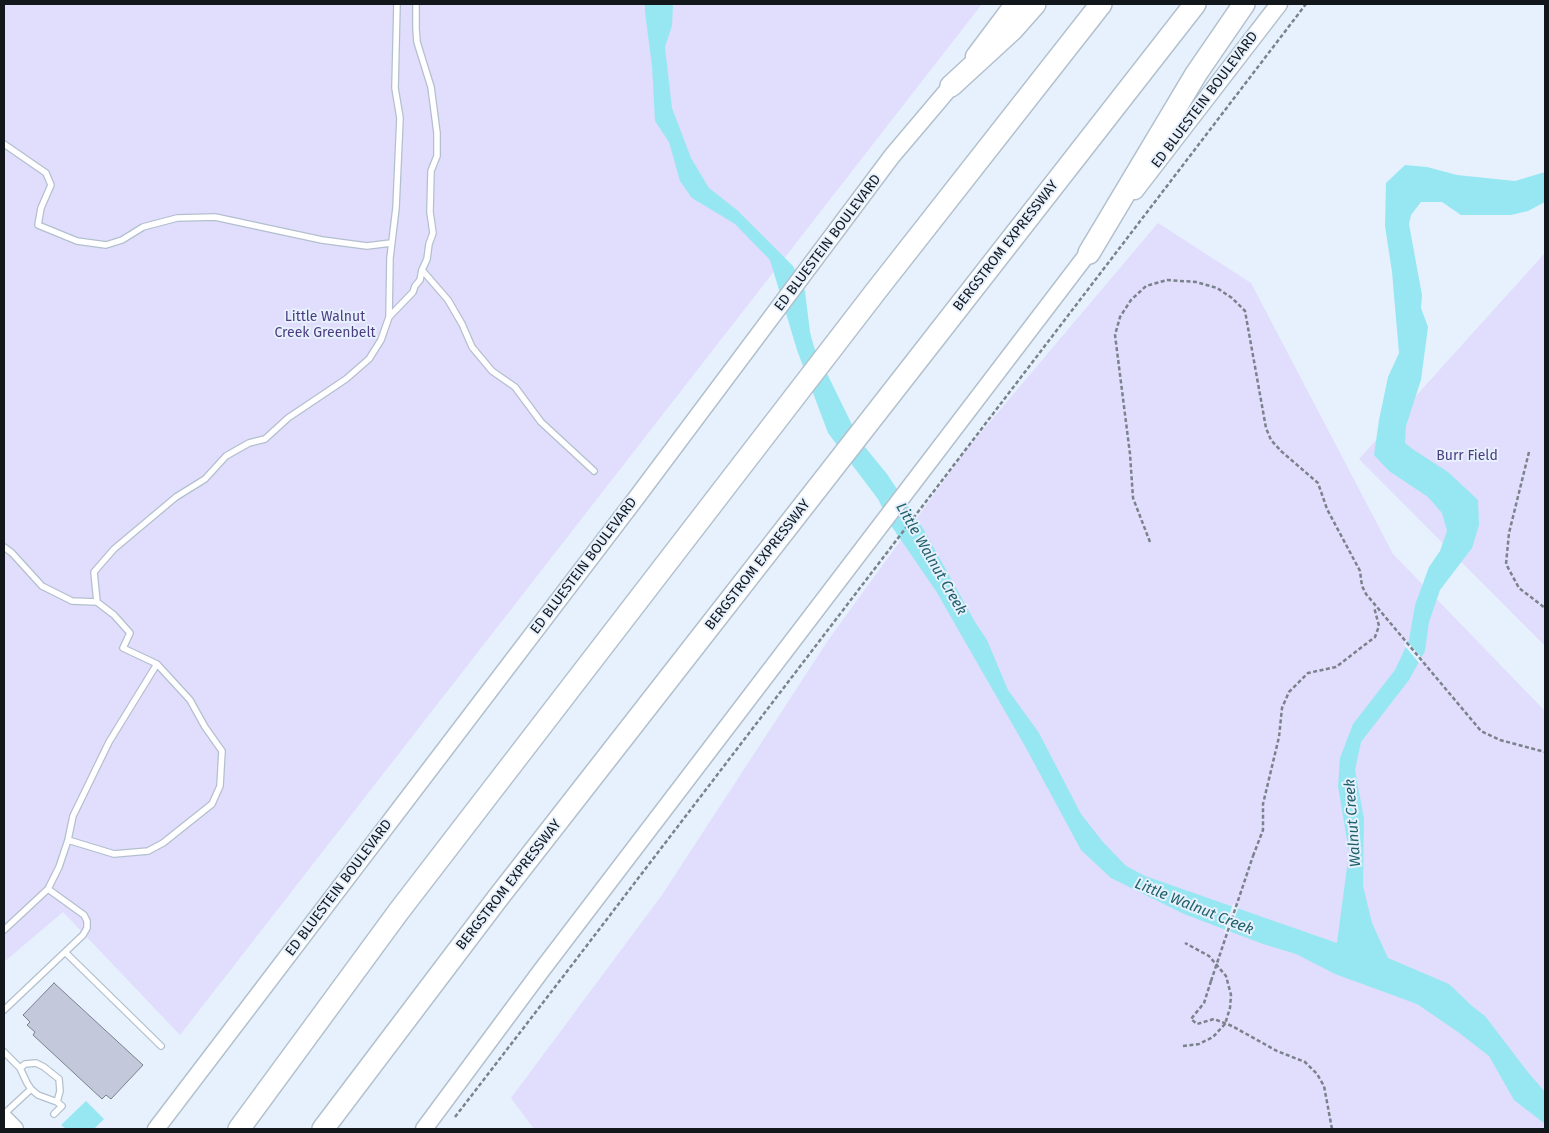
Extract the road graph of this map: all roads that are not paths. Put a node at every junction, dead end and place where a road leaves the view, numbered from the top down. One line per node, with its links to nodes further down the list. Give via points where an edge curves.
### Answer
1 (397, 4): 11 (lane, via 395,88 400,118)
2 (416, 4): 13 (lane, via 417,42 431,87 437,133 437,156 431,171 433,232 428,259)
3 (1013, 4): 9 (main road, ED BLUESTEIN BOULEVARD)
4 (1035, 4): 9 (highway, via 1012,30)
5 (1101, 4): 34 (highway, via 399,911)
6 (1195, 4): 35 (highway, BERGSTROM EXPRESSWAY, via 498,899)
7 (1244, 4): 12 (highway, via 1196,74)
8 (1279, 4): 12 (main road, ED BLUESTEIN BOULEVARD)
9 (951, 86): 33 (main road, ED BLUESTEIN BOULEVARD, via 892,156 638,496)
10 (4, 144): 11 (lane, via 46,173 51,185 38,225 77,241 106,245 122,240 143,227 177,218 215,216 322,240 367,246)
11 (392, 243): 14 (lane)
12 (1089, 252): 36 (main road, ED BLUESTEIN BOULEVARD)
13 (422, 270): 14 (lane, via 413,292); 15 (lane, via 448,300 472,347 492,371 514,388 541,422)
14 (389, 317): 17 (lane, via 381,340 369,359 346,380 288,418 265,439 249,443 226,456 205,479 176,497 114,549 94,572)
15 (594, 471)
16 (4, 547): 17 (lane, via 42,586 72,601)
17 (97, 602): 18 (lane, via 130,633 123,648)
18 (157, 664): 19 (lane, via 109,742 72,816); 19 (lane, via 190,700 222,751 220,786 212,804 148,851 114,854)
19 (68, 840): 20 (lane)
20 (48, 889): 21 (lane); 22 (lane, via 88,921 83,935)
21 (4, 930)
22 (65, 952): 23 (lane); 24 (lane)
23 (4, 1010)
24 (161, 1046)
25 (4, 1052): 26 (lane)
26 (20, 1068): 27 (lane); 28 (lane, via 36,1063 59,1079)
27 (31, 1089): 28 (lane); 29 (lane)
28 (57, 1102): 30 (lane, via 62,1106)
29 (4, 1114)
30 (54, 1114)
31 (4, 1118): 32 (main road)
32 (16, 1129)
33 (156, 1129)
34 (239, 1129)
35 (323, 1129)
36 (424, 1129)

